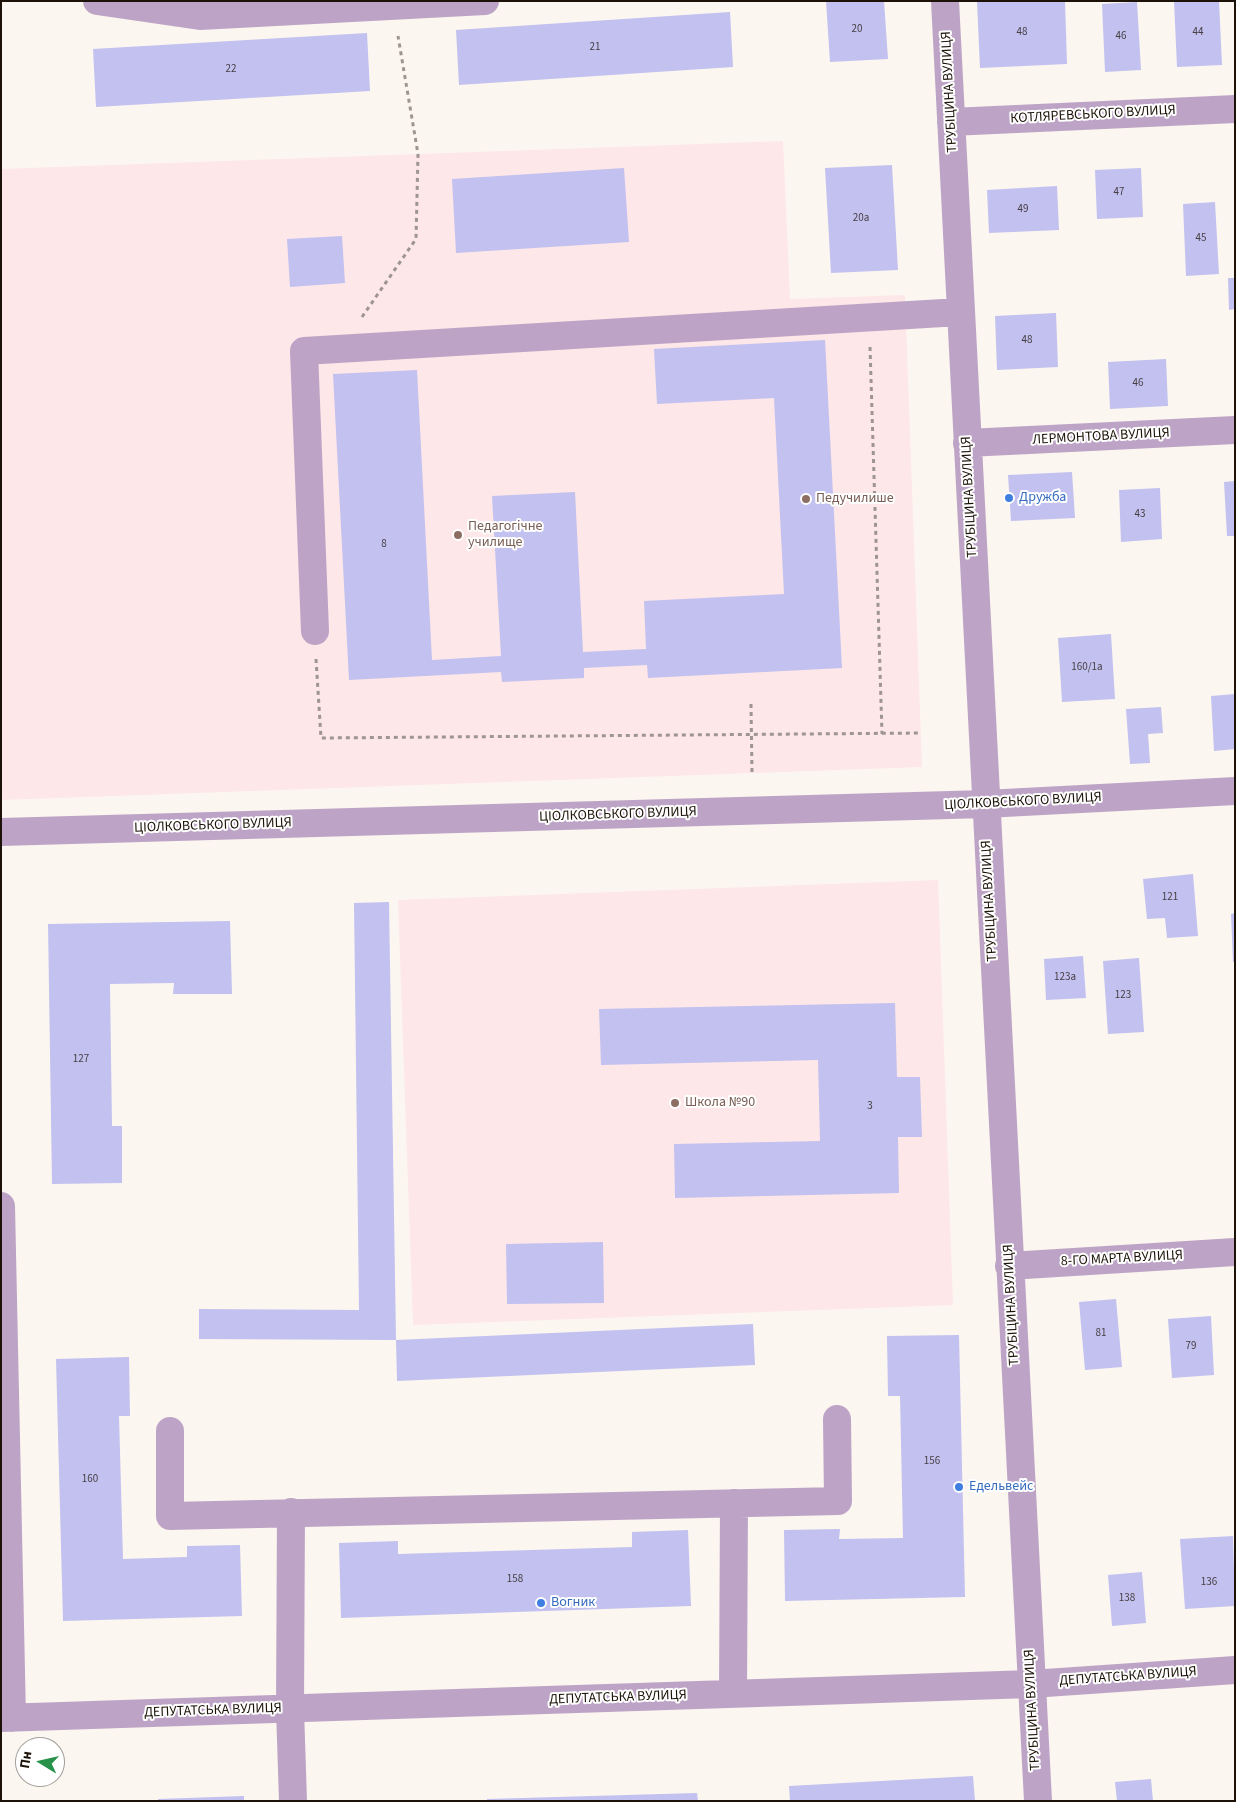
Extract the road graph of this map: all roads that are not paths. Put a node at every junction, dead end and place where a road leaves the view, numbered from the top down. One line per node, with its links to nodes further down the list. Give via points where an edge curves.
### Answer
1 (97, 1): 4 (street, via 200,16)
2 (485, 1): 4 (street)
3 (945, 1): 6 (street, ТРУБІЦИНА ВУЛИЦЯ)
4 (393, 4)
5 (1235, 109): 6 (street, КОТЛЯРЕВСЬКОГО ВУЛИЦЯ)
6 (951, 122): 7 (street, ТРУБІЦИНА ВУЛИЦЯ)
7 (960, 312): 9 (street, ТРУБІЦИНА ВУЛИЦЯ); 10 (street, via 304,351)
8 (1235, 430): 9 (street, ЛЕРМОНТОВА ВУЛИЦЯ)
9 (967, 443): 12 (street, ТРУБІЦИНА ВУЛИЦЯ)
10 (315, 631)
11 (1235, 791): 12 (street, ЦІОЛКОВСЬКОГО ВУЛИЦЯ)
12 (985, 804): 13 (street, ЦІОЛКОВСЬКОГО ВУЛИЦЯ); 16 (street, ТРУБІЦИНА ВУЛИЦЯ)
13 (1, 832)
14 (1, 1206): 21 (street)
15 (1235, 1252): 16 (street, 8-ГО МАРТА ВУЛИЦЯ)
16 (1009, 1266): 23 (street, ТРУБІЦИНА ВУЛИЦЯ)
17 (837, 1419): 19 (street, via 838,1501)
18 (170, 1431): 20 (street, via 170,1516)
19 (734, 1503): 20 (street); 24 (street)
20 (291, 1512): 25 (street)
21 (6, 1643): 26 (street)
22 (1235, 1670): 23 (street, ДЕПУТАТСЬКА ВУЛИЦЯ)
23 (1031, 1684): 24 (street, ДЕПУТАТСЬКА ВУЛИЦЯ); 28 (street, ТРУБІЦИНА ВУЛИЦЯ)
24 (733, 1694): 25 (street, ДЕПУТАТСЬКА ВУЛИЦЯ)
25 (290, 1709): 26 (street, ДЕПУТАТСЬКА ВУЛИЦЯ); 27 (street)
26 (7, 1718)
27 (293, 1801)
28 (1038, 1801)

